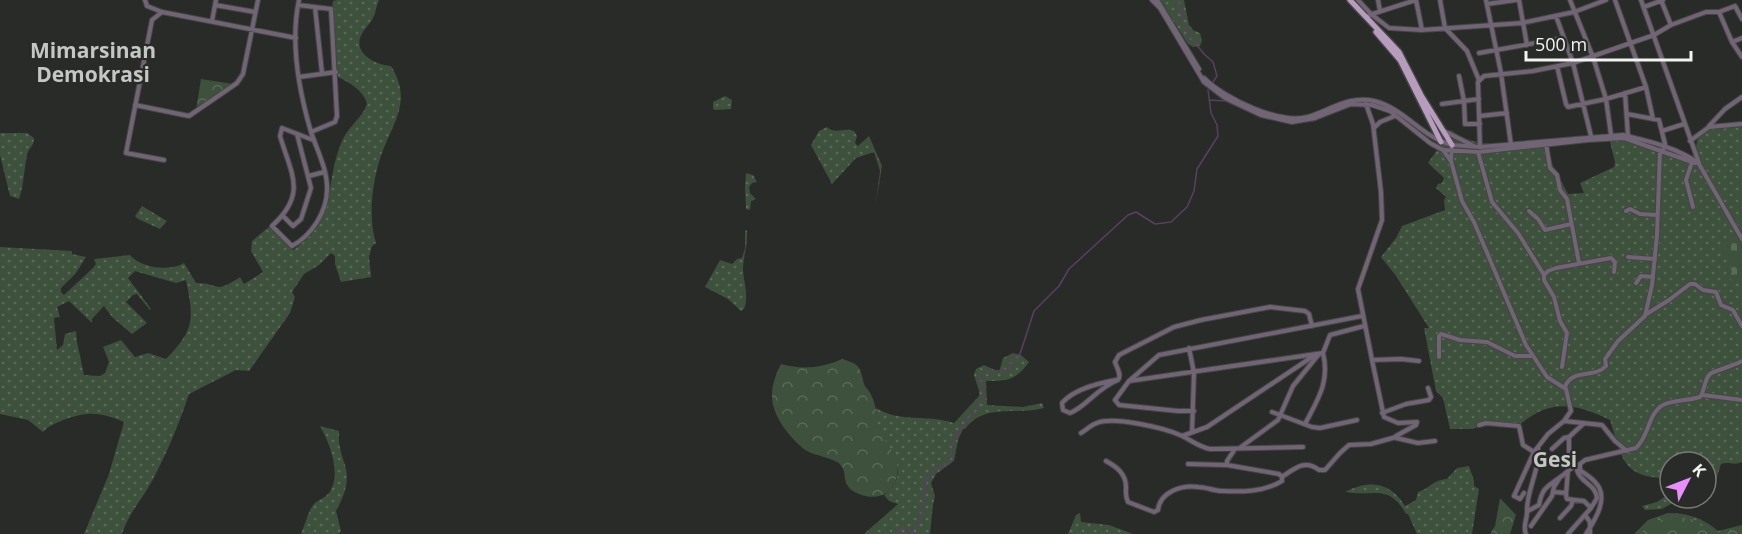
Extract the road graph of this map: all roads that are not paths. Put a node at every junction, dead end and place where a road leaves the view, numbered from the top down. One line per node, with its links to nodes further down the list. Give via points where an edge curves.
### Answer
1 (145, 0): 24 (street, via 147,6)
2 (258, 0): 25 (street)
3 (1152, 0): 63 (street, via 1204,82 1249,110 1299,122 1343,106)
4 (1157, 0): 81 (street, via 1205,80 1227,95 1263,111 1293,118 1307,117 1342,102 1373,101 1391,108)
5 (1346, 0): 75 (main road, via 1400,60 1415,93)
6 (1350, 0): 28 (main road)
7 (1358, 0): 28 (street)
8 (1378, 0): 23 (street)
9 (1416, 0): 23 (street); 37 (street)
10 (1440, 0): 35 (street)
11 (1518, 0): 18 (street); 32 (street)
12 (1570, 0): 26 (street)
13 (1606, 0): 19 (street)
14 (1615, 0): 42 (street)
15 (1641, 0): 22 (street)
16 (1661, 0): 22 (street); 34 (street)
17 (216, 2): 25 (street); 31 (street)
18 (1486, 2): 33 (street)
19 (1592, 2): 26 (street)
20 (299, 3): 21 (street); 39 (street)
21 (315, 7): 51 (street, via 331,9); 52 (street)
22 (1644, 7): 38 (street)
23 (1380, 11): 28 (street)
24 (162, 12): 31 (street); 65 (street, via 152,20)
25 (255, 12): 36 (street)
26 (1574, 12): 29 (street); 47 (street)
27 (1719, 12): 30 (street, via 1735,6); 34 (street, via 1706,12); 43 (street)
28 (1368, 15): 37 (street, via 1389,28); 75 (main road, via 1399,51)
29 (1556, 16): 32 (street); 40 (street)
30 (1742, 19)
31 (212, 21): 36 (street)
32 (1522, 23): 33 (street); 44 (street)
33 (1491, 24): 35 (street); 45 (street)
34 (1671, 26): 38 (street)
35 (1445, 28): 37 (street); 56 (street, via 1467,51)
36 (252, 29): 39 (street); 65 (street, via 241,79 200,109 189,116)
37 (1422, 30)
38 (1654, 35): 42 (street); 73 (street)
39 (296, 38): 55 (street)
40 (1564, 38): 44 (street); 49 (street)
41 (1742, 38): 43 (street)
42 (1632, 42): 47 (street); 57 (street)
43 (1732, 42): 48 (street)
44 (1527, 45): 45 (street)
45 (1497, 51): 46 (street); 53 (street)
46 (1479, 53)
47 (1593, 57): 49 (street); 61 (street)
48 (1742, 57)
49 (1573, 63): 50 (street); 66 (street)
50 (1557, 66): 53 (street); 66 (street, via 1566,105)
51 (336, 72): 52 (street); 79 (street, via 335,122)
52 (322, 73): 55 (street)
53 (1501, 73): 56 (street); 67 (street)
54 (1459, 76): 62 (street)
55 (299, 77): 79 (street)
56 (1479, 80): 60 (street)
57 (1646, 87): 58 (street); 71 (street)
58 (1625, 93): 61 (street); 68 (street)
59 (1742, 97): 76 (street)
60 (1479, 99): 62 (street); 70 (street)
61 (1606, 99): 66 (street); 82 (street)
62 (1464, 100): 64 (street); 72 (street, via 1465,124)
63 (1365, 103): 69 (street); 77 (street)
64 (1442, 104)
65 (135, 105): 94 (street, via 126,153)
66 (1584, 105): 83 (street)
67 (1507, 113): 70 (street); 89 (street)
68 (1627, 114): 71 (street); 84 (street)
69 (1396, 116): 77 (street, via 1377,124); 93 (street)
70 (1480, 116): 72 (street)
71 (1653, 119): 78 (street, via 1659,121)
72 (1480, 124): 91 (street)
73 (1684, 124): 78 (street); 86 (street)
74 (1742, 124): 76 (street)
75 (1437, 125): 81 (street, via 1432,133); 87 (main road); 90 (main road); 91 (street)
76 (1708, 127): 86 (street)
77 (1373, 130): 115 (street, via 1382,220 1358,289)
78 (1662, 131): 92 (street)
79 (311, 132): 85 (street)
80 (297, 133): 85 (street); 99 (street); 104 (street, via 282,128 280,136 295,190)
81 (1425, 134): 87 (street)
82 (1611, 135): 83 (street); 84 (street)
83 (1591, 136): 89 (street)
84 (1628, 136): 92 (street)
85 (314, 140): 98 (street)
86 (1690, 141): 97 (street)
87 (1442, 142): 90 (street); 93 (street)
88 (1545, 144): 91 (street); 92 (street, via 1623,138); 105 (street, via 1550,168 1567,199)
89 (1511, 145): 91 (street)
90 (1452, 148): 91 (street); 93 (street); 95 (street)
91 (1479, 149): 111 (street, via 1492,202 1518,233)
92 (1662, 149): 96 (street); 97 (street, via 1691,157); 103 (street)
93 (1443, 150): 95 (street)
94 (164, 160)
95 (1451, 161): 121 (street, via 1462,201)
96 (1692, 162): 97 (street); 100 (street, via 1686,182)
97 (1699, 164): 106 (street)
98 (324, 172): 99 (street); 104 (street, via 326,201 319,218 306,237 292,246 272,226)
99 (309, 176): 104 (street, via 311,188 301,219 293,226)
100 (1693, 207)
101 (1626, 211): 103 (street)
102 (1529, 212): 105 (street, via 1545,230)
103 (1657, 215): 108 (street)
104 (283, 216)
105 (1571, 224): 109 (street)
106 (1742, 239)
107 (1628, 257): 108 (street)
108 (1655, 259): 112 (street)
109 (1579, 263): 110 (street, via 1611,258 1615,262); 111 (street)
110 (1614, 272)
111 (1544, 275): 126 (street, via 1567,333)
112 (1653, 277): 113 (street, via 1641,276); 114 (street)
113 (1636, 283)
114 (1645, 315): 118 (street, via 1695,284 1716,292 1721,305 1733,310); 130 (street, via 1610,351 1604,369 1574,376)
115 (1362, 316): 116 (street); 117 (street)
116 (1312, 326): 119 (street); 128 (street, via 1305,311 1270,307 1173,327 1119,355 1115,362 1119,377)
117 (1364, 326): 120 (street, via 1330,335); 123 (street)
118 (1742, 326)
119 (1189, 348): 127 (street); 129 (street, via 1159,355)
120 (1319, 354): 127 (street); 137 (street, via 1293,386); 140 (street, via 1325,380); 143 (street, via 1207,427)
121 (1532, 356): 122 (street, via 1517,356 1487,342 1441,334); 130 (street, via 1547,377)
122 (1439, 357)
123 (1371, 359): 124 (street); 136 (street)
124 (1419, 361)
125 (1742, 361): 132 (street, via 1711,373)
126 (1562, 367)
127 (1194, 373): 129 (street); 134 (street)
128 (1116, 380): 128 (street, via 1067,398 1062,408 1067,413 1077,410)
129 (1129, 381): 134 (street, via 1116,398 1119,405)
130 (1565, 387): 139 (street, via 1571,411)
131 (1428, 388): 136 (street, via 1429,400)
132 (1702, 395): 133 (street); 153 (street, via 1673,401 1656,410 1642,442)
133 (1742, 399)
134 (1194, 411): 143 (street)
135 (1272, 412): 137 (street)
136 (1382, 413): 146 (street, via 1392,422 1417,422)
137 (1281, 415): 140 (street); 151 (street)
138 (1356, 420): 140 (street, via 1327,427)
139 (1564, 421): 141 (street); 150 (street)
140 (1305, 424)
141 (1583, 424): 147 (street); 153 (street, via 1602,425)
142 (1479, 426): 154 (street, via 1519,426 1523,445)
143 (1192, 432): 145 (street)
144 (1081, 433): 145 (street, via 1104,422 1146,424)
145 (1182, 436): 151 (street, via 1203,447)
146 (1396, 437): 148 (street, via 1418,443); 160 (street, via 1349,445 1325,470 1307,464)
147 (1569, 437): 152 (street); 159 (street)
148 (1435, 441)
149 (1303, 447): 151 (street)
150 (1538, 447): 154 (street); 169 (street, via 1526,504)
151 (1237, 449): 157 (street)
152 (1552, 449)
153 (1627, 451): 158 (street, via 1585,460)
154 (1534, 452): 163 (street, via 1514,496 1520,499)
155 (1106, 462): 160 (street, via 1121,471 1128,502 1154,512 1163,497 1182,488 1261,490 1280,482)
156 (1188, 464): 157 (street)
157 (1227, 465): 160 (street)
158 (1580, 466): 159 (street); 168 (street, via 1576,470 1578,475 1598,495); 173 (street, via 1600,491 1600,510)
159 (1568, 469): 161 (street); 164 (street)
160 (1282, 477)
161 (1559, 479): 162 (street); 167 (street, via 1545,488)
162 (1554, 492): 164 (street); 166 (street)
163 (1524, 493)
164 (1566, 493): 165 (street, via 1567,499)
165 (1573, 500): 168 (street, via 1584,501); 171 (street)
166 (1547, 504): 167 (street); 172 (street)
167 (1537, 507): 169 (street)
168 (1591, 508): 170 (street)
169 (1528, 511): 174 (street)
170 (1585, 515): 173 (street, via 1590,522); 175 (street)
171 (1560, 518)
172 (1532, 526)
173 (1588, 532)
174 (1526, 534)
175 (1568, 534)

